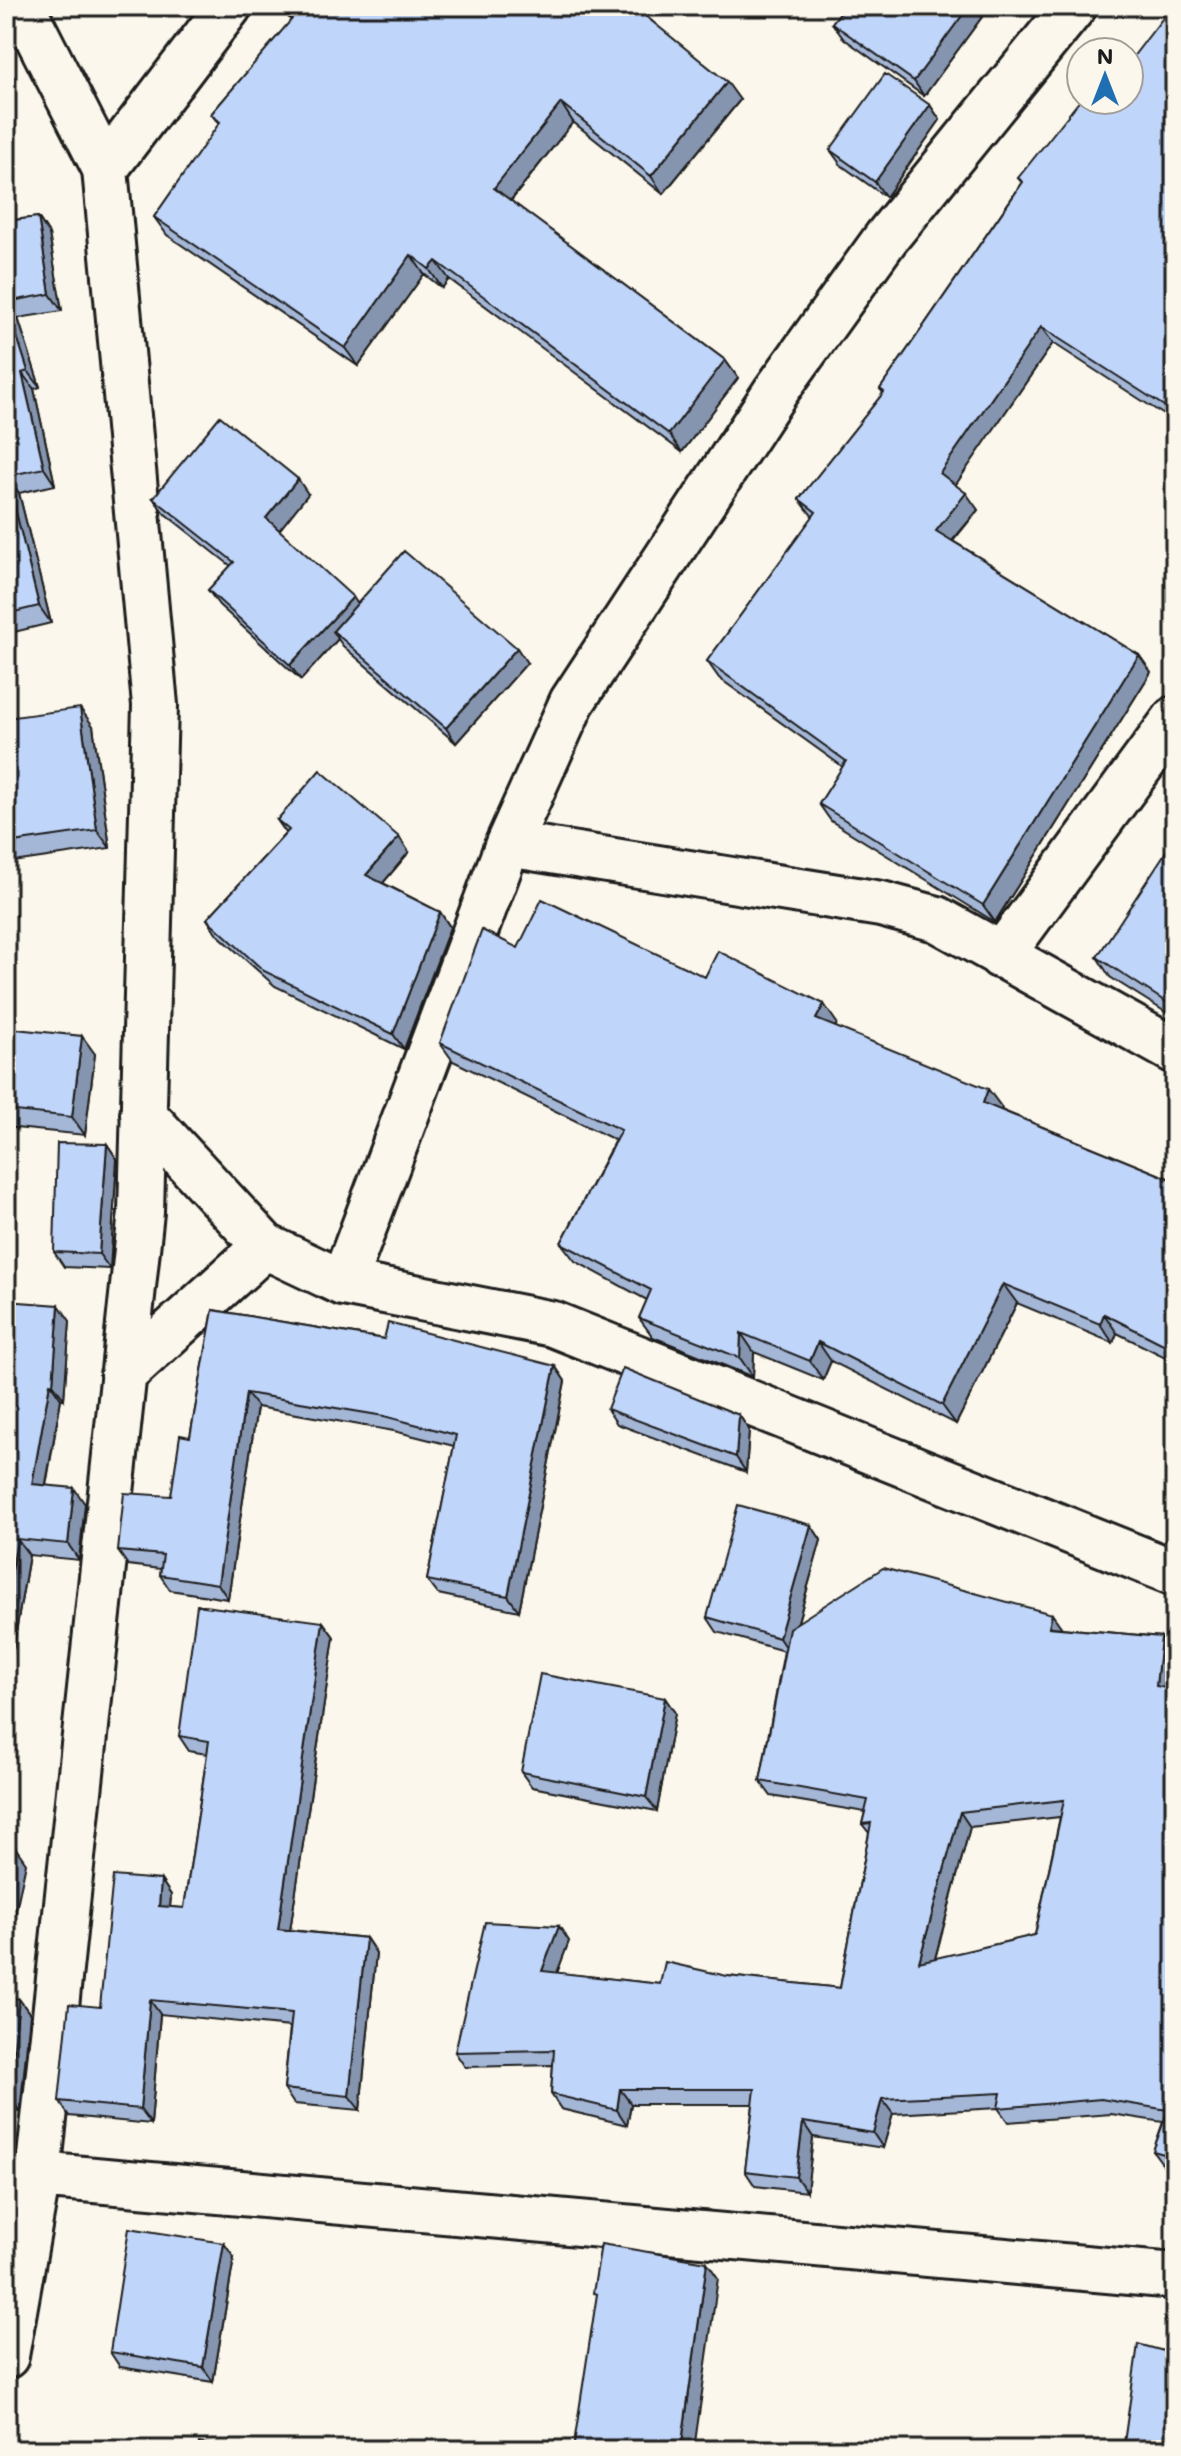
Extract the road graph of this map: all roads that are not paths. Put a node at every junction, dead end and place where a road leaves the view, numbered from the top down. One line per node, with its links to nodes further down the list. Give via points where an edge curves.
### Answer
1 (22, 6): 4 (street)
2 (229, 6): 4 (street)
3 (1074, 6): 6 (street, via 886,238 776,391 572,702)
4 (105, 169): 9 (street, via 155,705)
5 (1175, 719): 7 (street)
6 (508, 844): 7 (street, via 881,904 937,919); 11 (street)
7 (1001, 956): 8 (street)
8 (1175, 1051)
9 (143, 1114): 10 (street); 12 (street, via 141,1212)
10 (265, 1246): 11 (street); 12 (street)
11 (343, 1283): 13 (street, via 553,1324)
12 (123, 1375): 14 (street)
13 (1175, 1573)
14 (38, 2175): 15 (street); 16 (street)
15 (1175, 2276)
16 (6, 2356)

